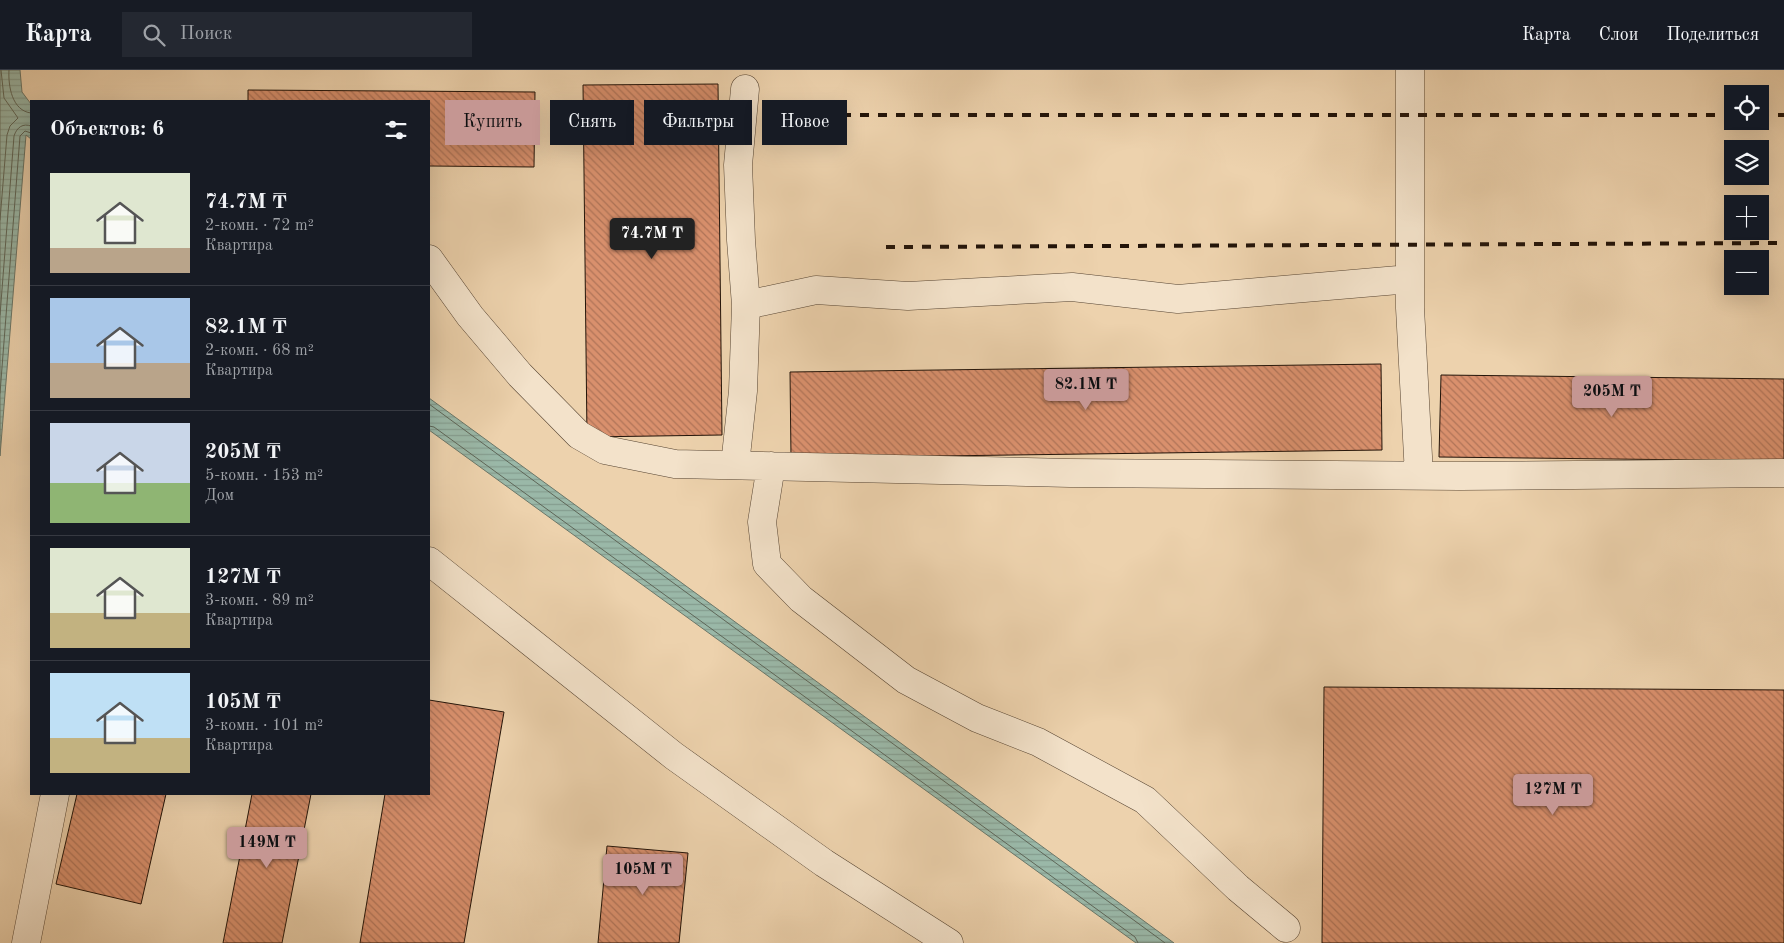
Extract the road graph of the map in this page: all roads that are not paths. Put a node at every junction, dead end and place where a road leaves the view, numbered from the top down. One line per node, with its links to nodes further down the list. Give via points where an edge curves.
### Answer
1 (1410, 70): 4 (lane)
2 (745, 90): 5 (lane, via 738,165)
3 (430, 260): 6 (lane, via 470,316 520,375 579,435 605,450 675,464)
4 (1410, 279): 5 (lane, via 1178,299 1072,287 908,296 816,290); 9 (lane)
5 (746, 305): 6 (lane, via 743,391)
6 (735, 465): 7 (lane)
7 (771, 466): 9 (lane, via 1070,473); 12 (lane, via 762,522 767,564 801,599 906,680 977,718 1038,742 1145,800 1238,888)
8 (1784, 473): 9 (lane)
9 (1419, 475)
10 (430, 562): 14 (lane, via 674,756 824,863)
11 (55, 795): 13 (lane)
12 (1286, 928)
13 (26, 943)
14 (949, 943)

